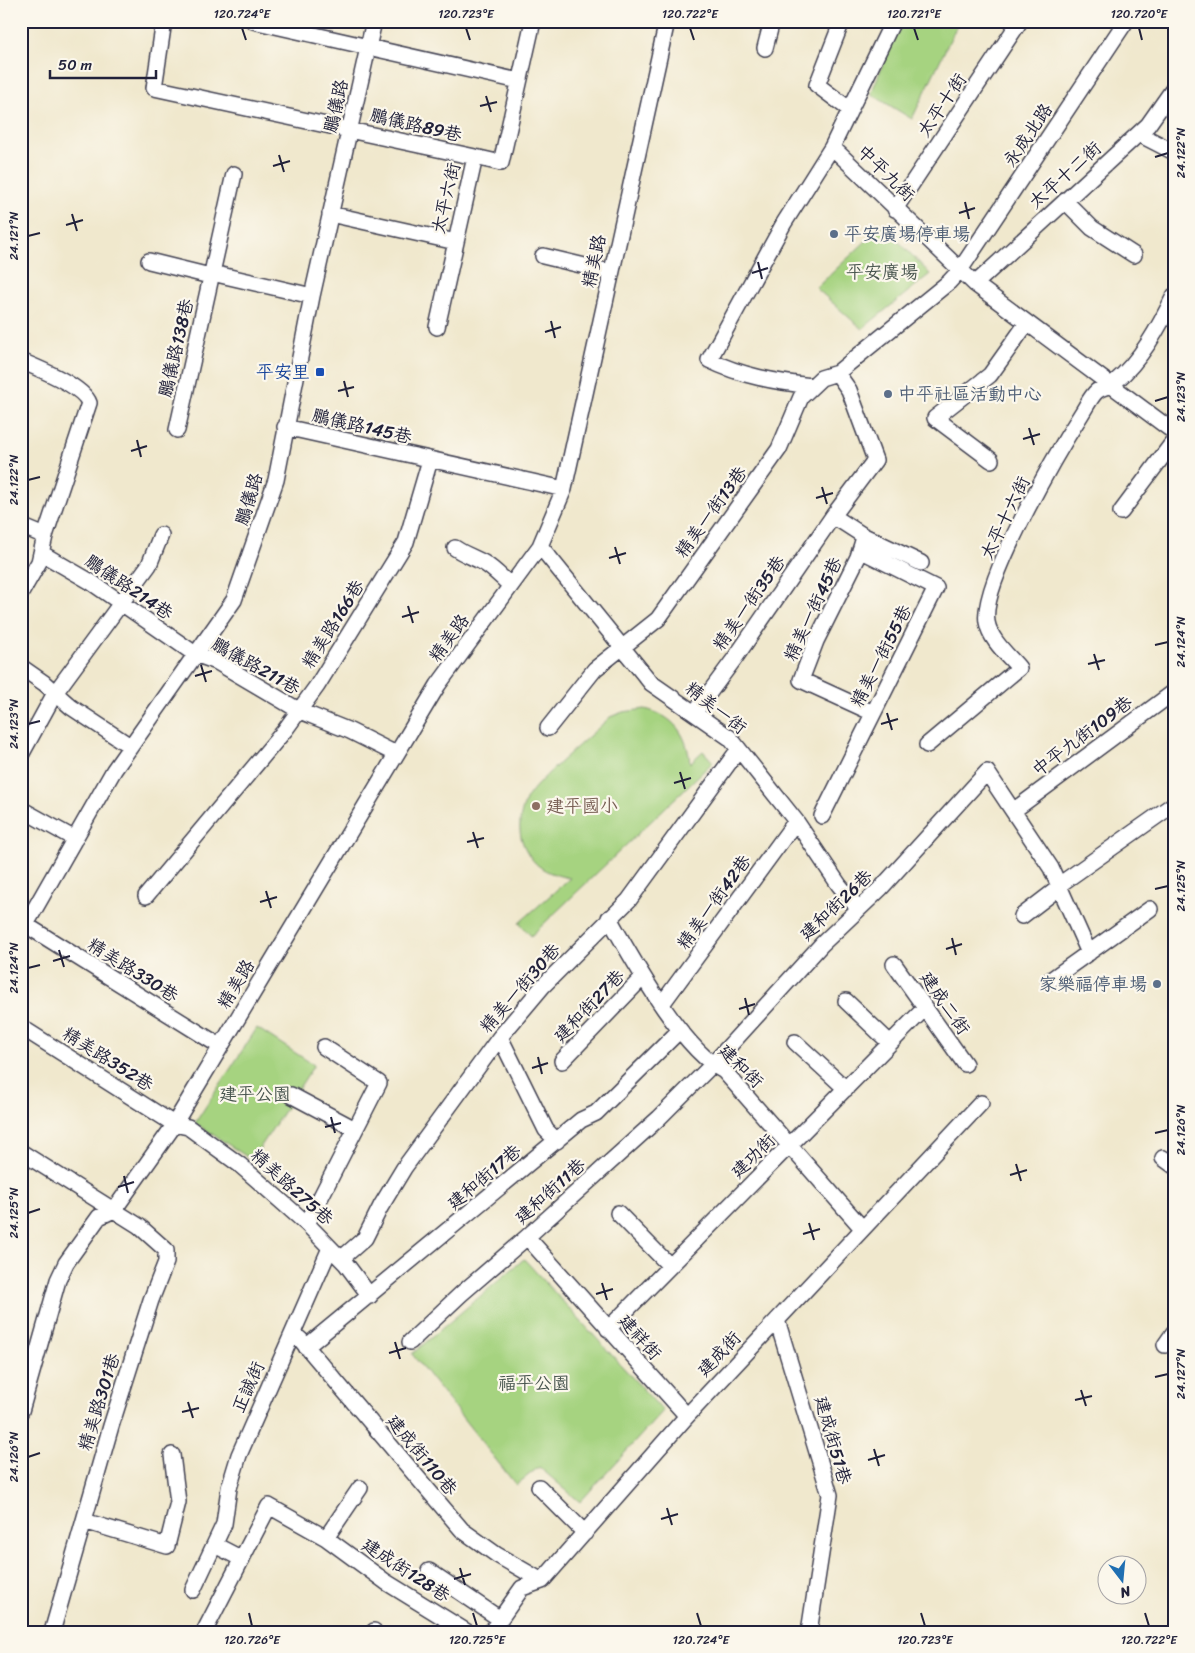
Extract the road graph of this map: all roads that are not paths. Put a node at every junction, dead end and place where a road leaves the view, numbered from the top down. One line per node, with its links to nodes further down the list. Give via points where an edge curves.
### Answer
1 (164, 21): 16 (street, 鵬儀路89巷, via 154,88)
2 (253, 21): 11 (street)
3 (374, 21): 11 (street, 鵬儀路)
4 (533, 21): 13 (street, 太平六街)
5 (667, 21): 30 (street, 精美路)
6 (772, 21): 12 (street)
7 (842, 21): 15 (street, via 817,85)
8 (893, 21): 15 (street, 中平九街)
9 (1020, 21): 23 (street, 太平十街)
10 (1126, 21): 29 (street, 永成北路)
11 (368, 47): 13 (street); 16 (street, 鵬儀路)
12 (765, 48)
13 (519, 81): 20 (street, 太平六街, via 501,163)
14 (1174, 88): 17 (street, 太平十二街)
15 (849, 109): 18 (street, 中平九街)
16 (350, 129): 20 (street, 鵬儀路89巷); 24 (street, 鵬儀路)
17 (1139, 134): 19 (street); 22 (street, 太平十二街)
18 (832, 147): 23 (street, 中平九街); 40 (street, 中平九街, via 784,223 709,360 724,368 778,382)
19 (1174, 152)
20 (475, 157): 25 (street, 太平六街)
21 (234, 174): 31 (street, 鵬儀路138巷)
22 (1064, 201): 26 (street, via 1092,228); 32 (street, 太平十二街)
23 (895, 209): 29 (street, 中平九街)
24 (330, 214): 25 (street); 33 (street, 鵬儀路)
25 (456, 242): 36 (street, 太平六街)
26 (1134, 255)
27 (543, 256): 30 (street)
28 (149, 261): 31 (street, via 206,275)
29 (960, 270): 32 (street, 中平九街); 38 (street, 永成北路)
30 (610, 272): 47 (street, 精美路)
31 (212, 273): 33 (street); 42 (street, 鵬儀路138巷)
32 (975, 284): 35 (street, 中平九街)
33 (312, 296): 41 (street, 鵬儀路)
34 (1174, 296): 39 (street, 太平十六街, via 1158,329 1127,372)
35 (1027, 324): 39 (street, 中平九街); 46 (street, via 990,375 935,418)
36 (436, 327)
37 (21, 361): 52 (street, via 76,388 90,403)
38 (837, 373): 40 (street, 精美一街13巷, via 821,378); 49 (street, 精美一街35巷, via 849,390 875,460)
39 (1112, 385): 43 (street, 中平九街); 70 (street, 太平十六街, via 1097,391 1069,434 1009,544 989,599 986,619 991,635 1019,668)
40 (812, 386): 61 (street, 精美一街13巷, via 801,397 779,449 658,619)
41 (285, 427): 45 (street, 鵬儀路145巷); 62 (street, 鵬儀路, via 276,480 234,600)
42 (177, 430)
43 (1174, 432)
44 (1174, 441): 48 (street)
45 (430, 460): 47 (street); 66 (street, 精美路166巷, via 406,542)
46 (992, 460)
47 (564, 489): 54 (street, 精美路)
48 (1122, 512)
49 (833, 516): 53 (street); 67 (street, 精美一街35巷)
50 (21, 526): 52 (street)
51 (161, 535): 60 (street, via 149,565)
52 (45, 536): 56 (street)
53 (862, 543): 57 (street); 68 (street, 精美一街55巷, via 936,588); 68 (street, 精美一街45巷, via 801,680)
54 (540, 546): 58 (street, 精美路); 61 (street, 精美一街)
55 (455, 548): 58 (street, via 487,565)
56 (41, 552): 59 (street); 60 (street, 鵬儀路214巷)
57 (921, 563)
58 (510, 585): 73 (street, 精美路, via 438,685)
59 (21, 592)
60 (120, 603): 62 (street, 鵬儀路214巷); 64 (street)
61 (623, 647): 67 (street, 精美一街, via 651,683); 69 (street, 精美一街13巷, via 595,669)
62 (194, 654): 66 (street, 鵬儀路211巷, via 217,662); 71 (street, 鵬儀路)
63 (21, 667): 64 (street)
64 (55, 692): 71 (street, via 71,707); 74 (street)
65 (1174, 692): 77 (street, 中平九街109巷)
66 (300, 712): 73 (street, 鵬儀路211巷, via 350,731); 82 (street, 精美路166巷)
67 (695, 712): 72 (street, 精美一街, via 730,738)
68 (873, 713): 78 (street, 精美一街55巷)
69 (548, 728)
70 (926, 745)
71 (130, 746): 80 (street, 鵬儀路)
72 (739, 749): 79 (street, 精美一街); 86 (street, 精美一街30巷, via 629,900)
73 (396, 754): 100 (street, 精美路)
74 (21, 755)
75 (1174, 804): 81 (street)
76 (21, 809): 80 (street)
77 (1013, 811): 81 (street, via 1042,851); 83 (street, 建和街26巷, via 987,772 881,888)
78 (822, 816)
79 (796, 821): 83 (street, 精美一街); 93 (street, 精美一街42巷)
80 (75, 839): 87 (street, 鵬儀路)
81 (1059, 885): 85 (street); 88 (street)
82 (146, 896)
83 (858, 908): 104 (street, 建和街26巷, via 756,1014)
84 (1150, 909): 88 (street)
85 (1022, 916)
86 (609, 918): 90 (street, 建和街); 97 (street, 精美一街30巷, via 543,986)
87 (24, 929): 100 (street, 精美路330巷)
88 (1089, 953): 91 (street)
89 (894, 964): 94 (street, 建成二街)
90 (643, 977): 93 (street, 建和街); 102 (street, 建和街27巷)
91 (1049, 981)
92 (846, 1001): 99 (street)
93 (662, 1004): 96 (street, 建和街)
94 (925, 1008): 99 (street, 建功街); 103 (street, 建成二街)
95 (21, 1027): 108 (street, 精美路352巷)
96 (680, 1030): 104 (street, 建和街); 110 (street, 建和街17巷, via 596,1113 581,1120)
97 (500, 1037): 110 (street, via 546,1130); 119 (street, 精美一街30巷, via 404,1168 365,1238)
98 (795, 1042): 105 (street)
99 (890, 1043): 105 (street, 建功街)
100 (220, 1046): 108 (street, 精美路)
101 (324, 1047): 109 (street, via 380,1083)
102 (562, 1061)
103 (965, 1064)
104 (712, 1065): 111 (street, 建和街, via 724,1071); 117 (street, 建和街11巷, via 659,1118)
105 (846, 1089): 111 (street, 建功街)
106 (291, 1095): 109 (street)
107 (981, 1103): 116 (street, 建成街)
108 (174, 1124): 113 (street, 精美路); 115 (street, 精美路275巷, via 188,1127 240,1165)
109 (355, 1129): 115 (street)
110 (557, 1141): 121 (street, 建和街17巷)
111 (791, 1145): 116 (street, 建和街); 120 (street, 建功街)
112 (21, 1152): 113 (street)
113 (114, 1210): 129 (street, 精美路, via 99,1217 66,1263 58,1280); 134 (street, 精美路301巷, via 139,1226 166,1250 166,1262 133,1356)
114 (618, 1213): 120 (street)
115 (307, 1224): 118 (street, 精美路275巷)
116 (862, 1228): 122 (street, 建成街)
117 (527, 1237): 123 (street, 建祥街); 126 (street, 建和街11巷)
118 (330, 1248): 119 (street, 精美路275巷); 124 (street, 正誠街)
119 (341, 1259): 121 (street, 精美路275巷)
120 (670, 1266): 123 (street, 建功街)
121 (370, 1296): 128 (street, 建和街17巷)
122 (777, 1320): 130 (street, 建成街); 147 (street, 建成街51巷, via 830,1495)
123 (608, 1329): 130 (street, 建祥街)
124 (293, 1330): 128 (street, 建成街110巷); 137 (street, 正誠街, via 239,1455 229,1488 224,1524)
125 (1174, 1332): 127 (street)
126 (410, 1342)
127 (1165, 1345)
128 (306, 1346): 140 (street, 建成街110巷, via 462,1530)
129 (21, 1411)
130 (686, 1416): 135 (street, 建成街)
131 (172, 1455): 134 (street, via 178,1502 167,1546)
132 (539, 1487): 135 (street)
133 (360, 1488): 136 (street)
134 (84, 1521): 143 (street, 精美路301巷)
135 (585, 1533): 140 (street, 建成街)
136 (326, 1538): 138 (street, 建成街128巷, via 269,1506); 145 (street, 建成街128巷, via 386,1582)
137 (215, 1544): 138 (street); 141 (street, 正誠街)
138 (242, 1559): 144 (street)
139 (429, 1572): 142 (street)
140 (542, 1581): 142 (street, 建成街, via 522,1588)
141 (193, 1590)
142 (500, 1619): 146 (street, 建成街)
143 (52, 1632)
144 (204, 1632)
145 (467, 1632)
146 (491, 1632)
147 (809, 1632)

